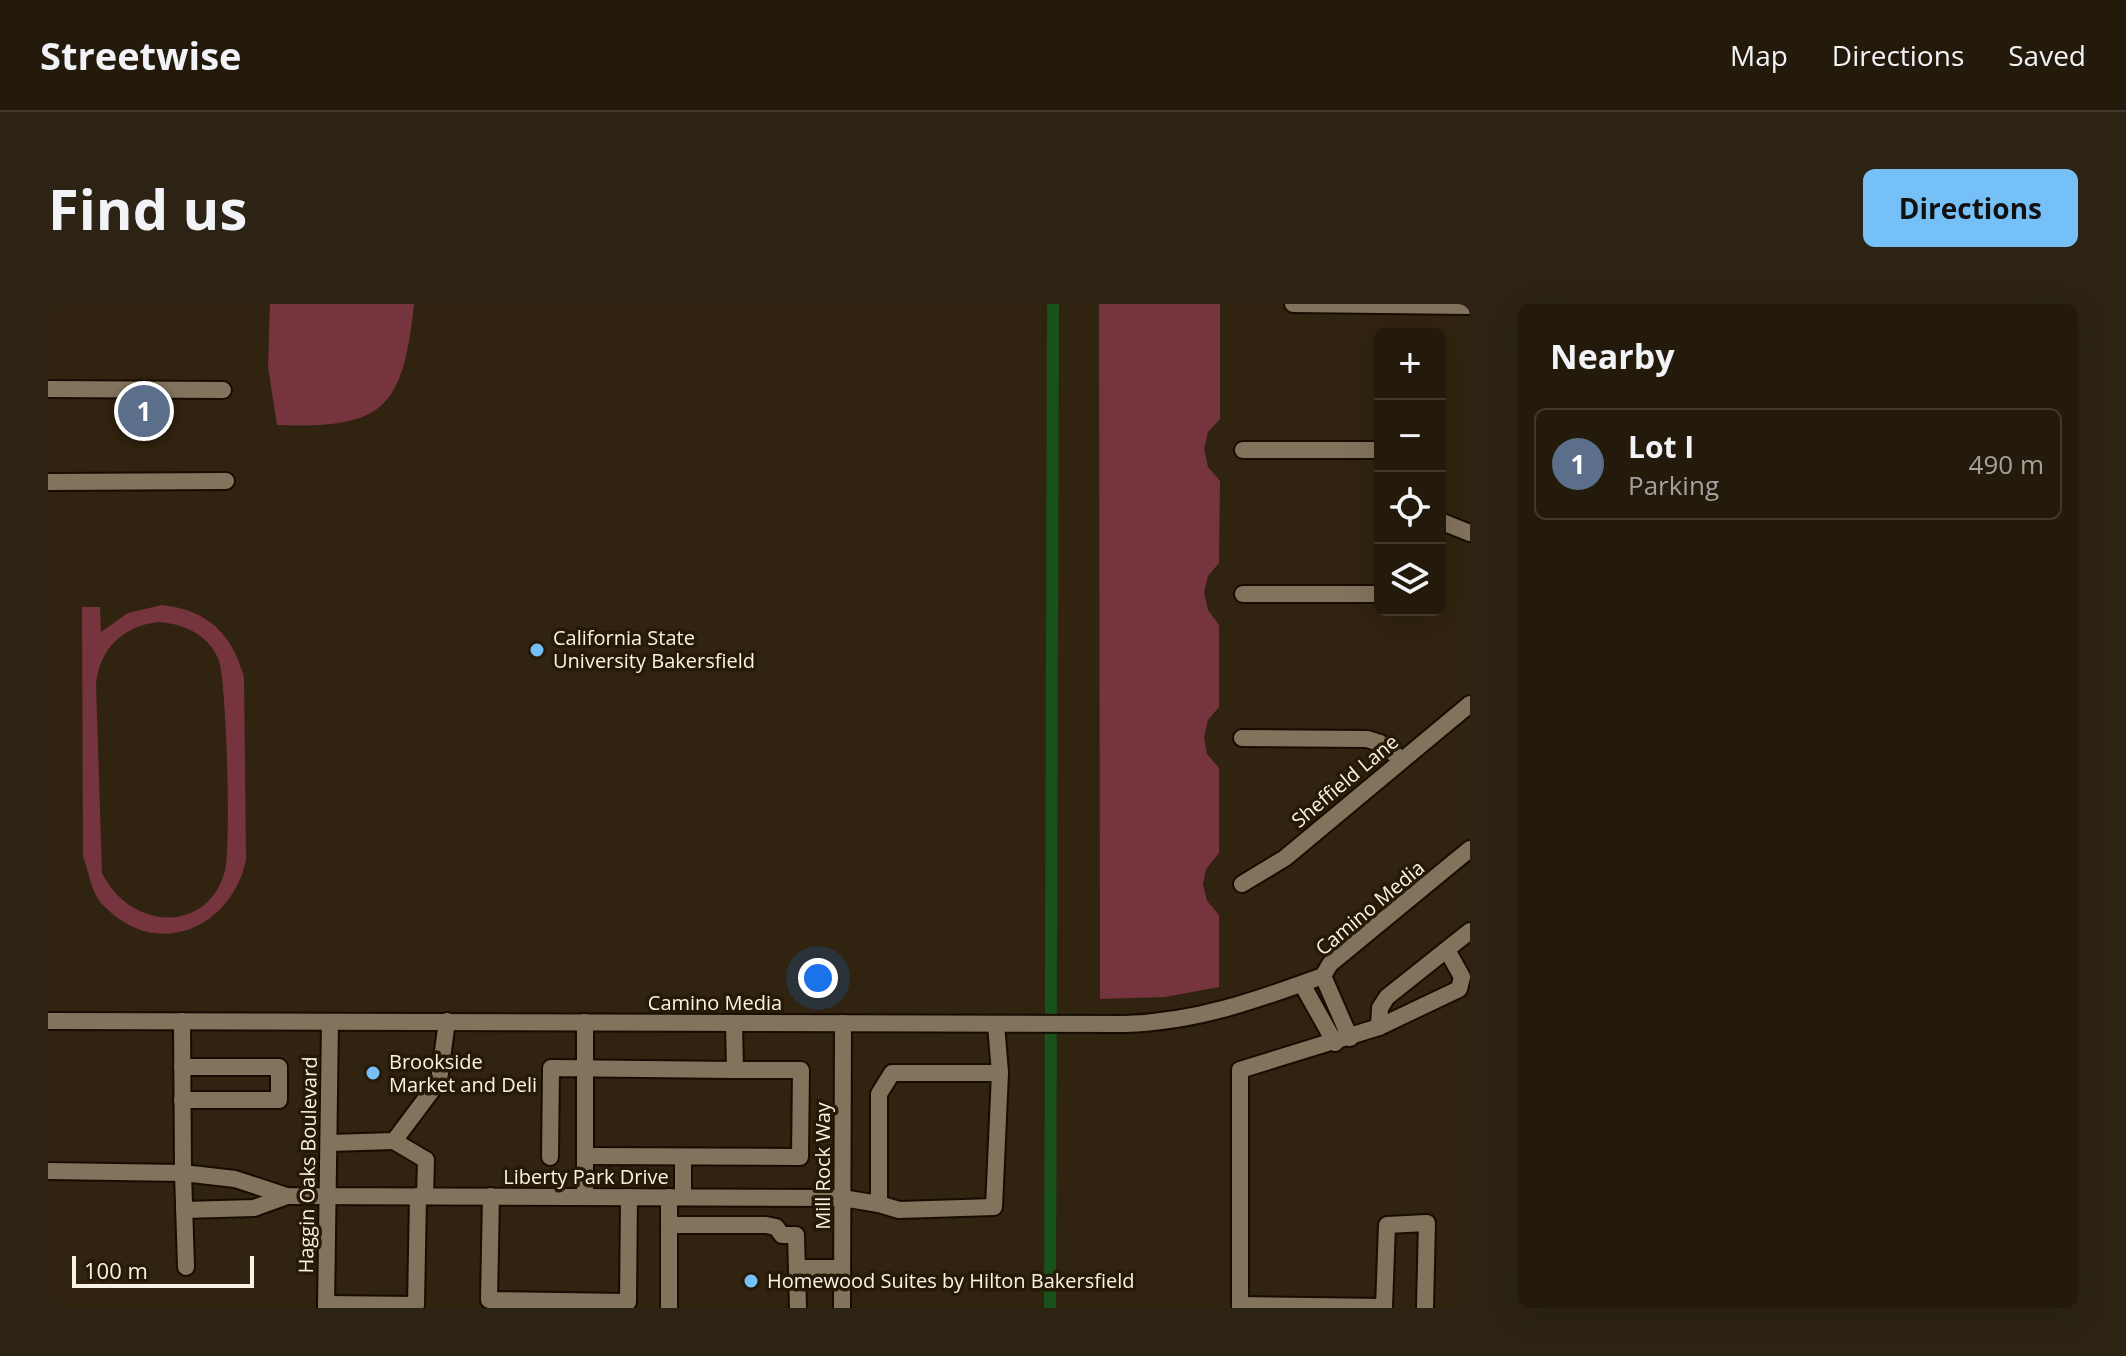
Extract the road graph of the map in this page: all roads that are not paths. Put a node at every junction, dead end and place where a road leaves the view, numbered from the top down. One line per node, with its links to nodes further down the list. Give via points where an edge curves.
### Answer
1 (1293, 305): 2 (street)
2 (1470, 306)
3 (48, 389): 4 (street)
4 (223, 390)
5 (1243, 450): 6 (street)
6 (1374, 450)
7 (226, 481): 8 (street)
8 (48, 482)
9 (1446, 523): 10 (street)
10 (1470, 533)
11 (1243, 594): 12 (street)
12 (1374, 594)
13 (1470, 704): 15 (street, Sheffield Lane)
14 (1242, 738): 15 (street, via 1367,739)
15 (1401, 759): 17 (street, Sheffield Lane, via 1285,858)
16 (1470, 849): 20 (street, Camino Media, via 1330,964)
17 (1242, 884)
18 (1470, 931): 19 (street)
19 (1447, 950): 30 (street, via 1387,997); 30 (street, via 1462,977 1459,989)
20 (1323, 976): 21 (street, Camino Media); 31 (street)
21 (1302, 984): 29 (street, Camino Media, via 1184,1020); 31 (street)
22 (48, 1021): 23 (street, Camino Media)
23 (182, 1021): 25 (street, Camino Media); 32 (street)
24 (447, 1021): 25 (street, Camino Media); 26 (street, Camino Media); 37 (street, via 439,1081)
25 (330, 1022): 38 (street, Haggin Oaks Boulevard)
26 (585, 1022): 27 (street, Camino Media); 33 (street)
27 (734, 1023): 28 (street, Camino Media); 34 (street)
28 (843, 1023): 29 (street, Camino Media); 51 (street, Mill Rock Way)
29 (996, 1024): 35 (street)
30 (1379, 1027): 31 (street)
31 (1342, 1040): 60 (street, via 1240,1070)
32 (182, 1067): 36 (street); 36 (street, via 279,1067 279,1100)
33 (585, 1069): 34 (street); 39 (street); 40 (street, via 551,1068)
34 (735, 1070): 41 (street, via 801,1070 800,1157)
35 (1000, 1073): 52 (street, via 892,1073 886,1079 879,1094); 52 (street, Liberty Park Drive, via 994,1207 899,1210)
36 (182, 1100): 43 (street)
37 (394, 1141): 38 (street); 46 (street, via 426,1160)
38 (329, 1143): 45 (street, Haggin Oaks Boulevard)
39 (585, 1156): 41 (street); 48 (street)
40 (550, 1157)
41 (683, 1157): 50 (street)
42 (48, 1171): 43 (street)
43 (183, 1173): 44 (street, via 235,1179); 53 (street)
44 (287, 1196): 45 (street, Liberty Park Drive); 53 (street, via 254,1208)
45 (329, 1196): 46 (street, Liberty Park Drive); 58 (street, Haggin Oaks Boulevard)
46 (421, 1196): 47 (street, Liberty Park Drive); 58 (street, via 416,1305)
47 (491, 1196): 48 (street, Liberty Park Drive); 49 (street, via 489,1300 628,1302)
48 (585, 1197): 49 (street, Liberty Park Drive)
49 (629, 1197): 50 (street, Liberty Park Drive)
50 (676, 1197): 51 (street, Liberty Park Drive); 54 (street)
51 (842, 1198): 52 (street, Liberty Park Drive); 57 (street, Mill Rock Way)
52 (879, 1204)
53 (184, 1210): 55 (street)
54 (669, 1225): 56 (street, via 776,1227 782,1235 796,1235); 61 (street)
55 (186, 1267)
56 (797, 1268): 57 (street); 62 (street)
57 (842, 1268): 63 (street, Mill Rock Way)
58 (326, 1306)
59 (1425, 1306): 60 (street, via 1427,1223 1387,1225 1384,1307)
60 (1240, 1307)
61 (669, 1308)
62 (798, 1308)
63 (842, 1308)

